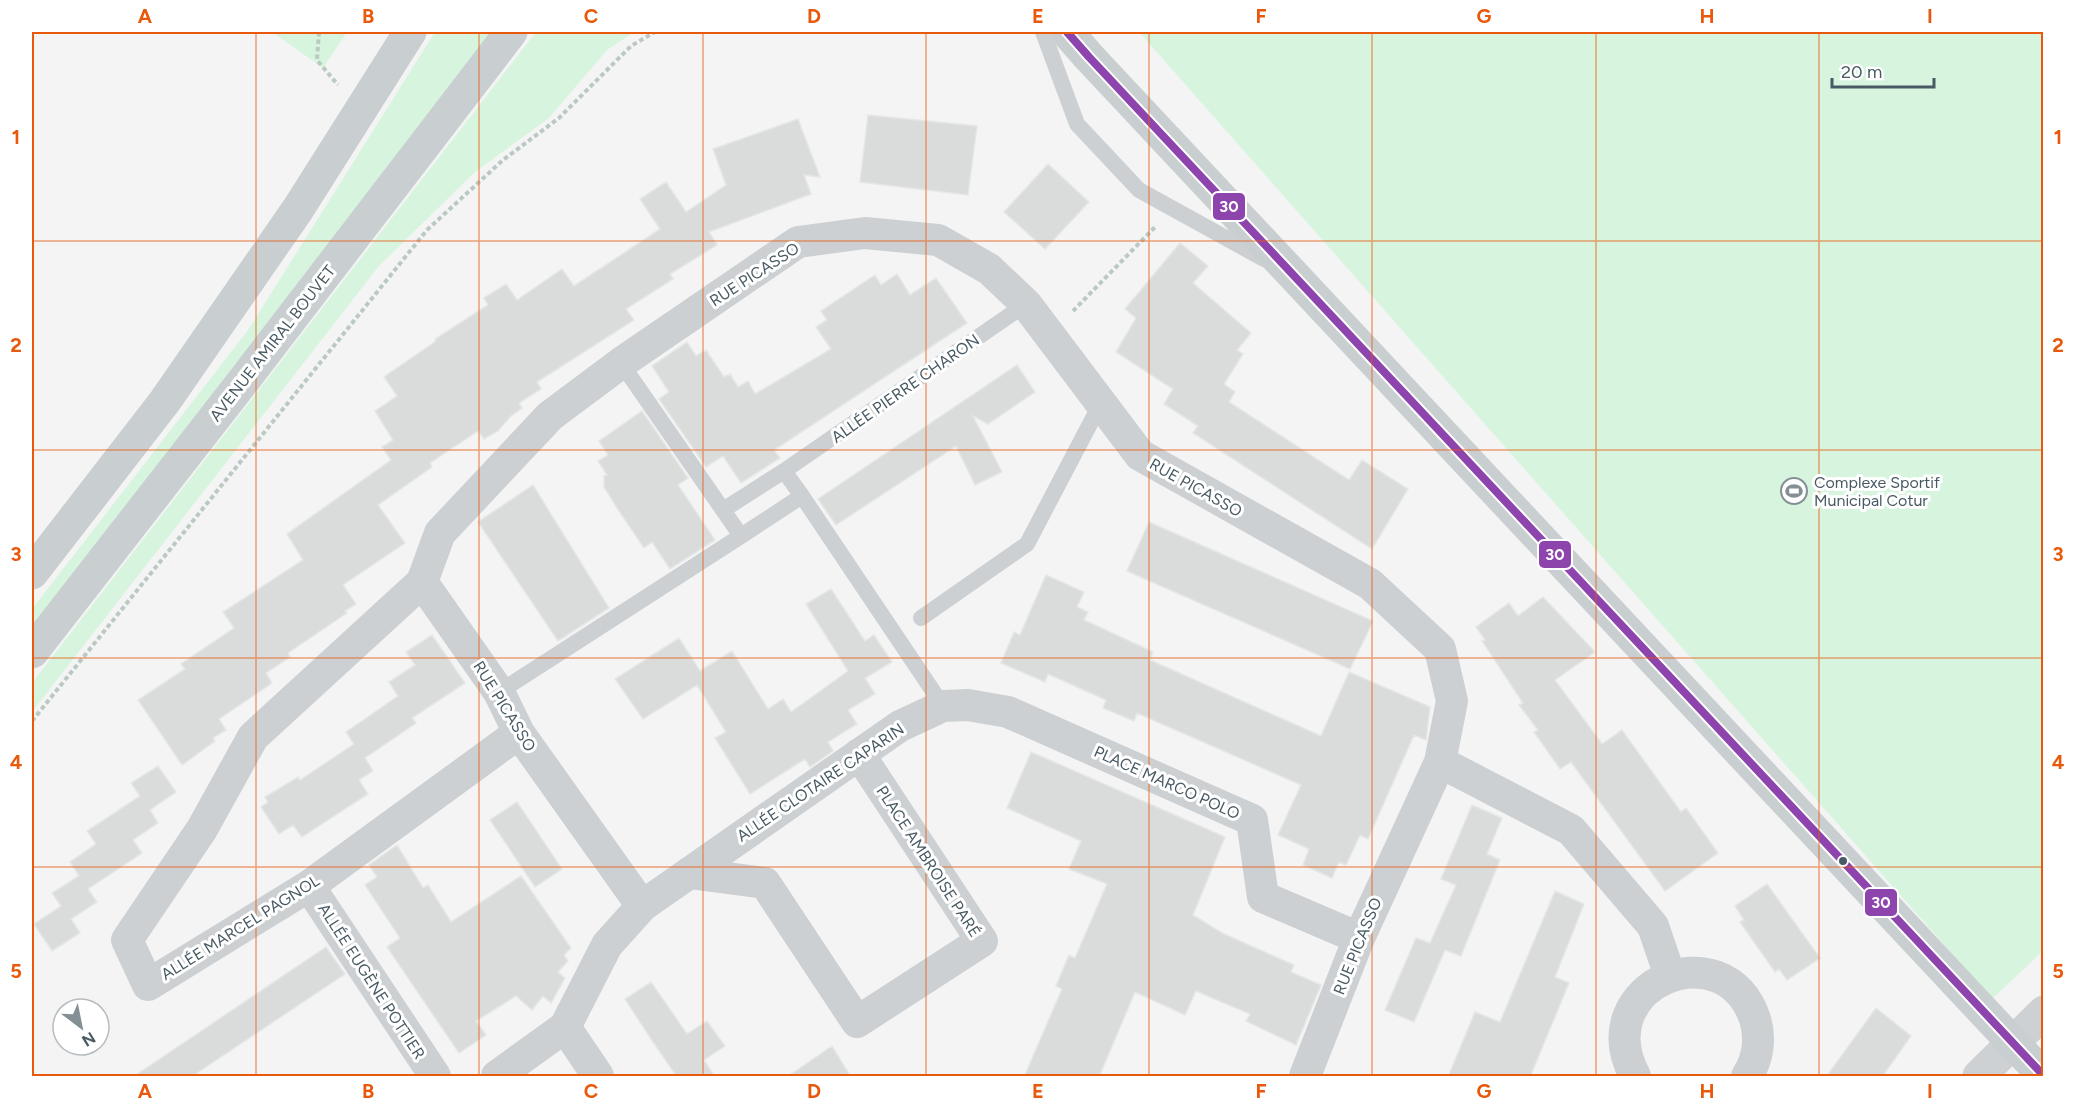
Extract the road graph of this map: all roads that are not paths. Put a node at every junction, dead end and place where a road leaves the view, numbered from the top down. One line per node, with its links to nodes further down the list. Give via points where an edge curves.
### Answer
1 (410, 32): 12 (main road, via 298,209 165,401)
2 (511, 32): 15 (main road, AVENUE AMIRAL BOUVET)
3 (1063, 32): 4 (main road); 4 (lane, via 1077,124 1139,190)
4 (1294, 276): 28 (main road)
5 (1026, 304): 6 (street, RUE PICASSO, via 989,269 938,240 865,233 798,242); 7 (street, RUE PICASSO); 8 (lane, ALLÉE PIERRE CHARON)
6 (621, 363): 10 (lane); 13 (street, RUE PICASSO, via 550,416 440,533)
7 (1101, 403): 14 (lane, via 1027,544); 20 (street, RUE PICASSO, via 1140,455 1370,584 1440,649 1452,701)
8 (784, 471): 9 (lane); 10 (lane, ALLÉE PIERRE CHARON)
9 (802, 496): 11 (lane); 17 (lane)
10 (723, 510): 11 (lane)
11 (741, 536): 16 (lane)
12 (32, 573)
13 (422, 582): 16 (street, RUE PICASSO); 22 (street, ALLÉE MARCEL PAGNOL, via 253,737 202,829 127,940 148,985)
14 (921, 618)
15 (32, 652)
16 (499, 692): 18 (street, RUE PICASSO)
17 (943, 706): 19 (street, ALLÉE CLOTAIRE CAPARIN, via 900,726); 24 (street, PLACE MARCO POLO, via 968,705 1008,712 1252,820 1263,897)
18 (519, 733): 22 (street, ALLÉE MARCEL PAGNOL); 23 (street, RUE PICASSO)
19 (859, 754): 21 (street, ALLÉE CLOTAIRE CAPARIN); 21 (street, PLACE AMBROISE PARÉ, via 982,941 856,1022 765,883)
20 (1440, 762): 24 (street, RUE PICASSO); 25 (street, via 1571,830 1653,926)
21 (689, 873): 23 (street, ALLÉE CLOTAIRE CAPARIN)
22 (309, 886): 30 (street, ALLÉE EUGÈNE POTTIER)
23 (642, 906): 27 (street, via 607,945)
24 (1359, 938): 33 (street, RUE PICASSO)
25 (1671, 976): 34 (street, via 1651,985 1636,1000 1627,1019 1623,1040); 35 (street, via 1694,972 1717,976 1737,989 1751,1008 1758,1029 1757,1053)
26 (2043, 1012): 28 (street)
27 (565, 1027): 31 (street); 32 (street)
28 (2012, 1043): 29 (main road); 36 (street)
29 (2043, 1076)
30 (435, 1077)
31 (496, 1077)
32 (598, 1077)
33 (1305, 1077)
34 (1635, 1077)
35 (1747, 1077)
36 (1979, 1077)

